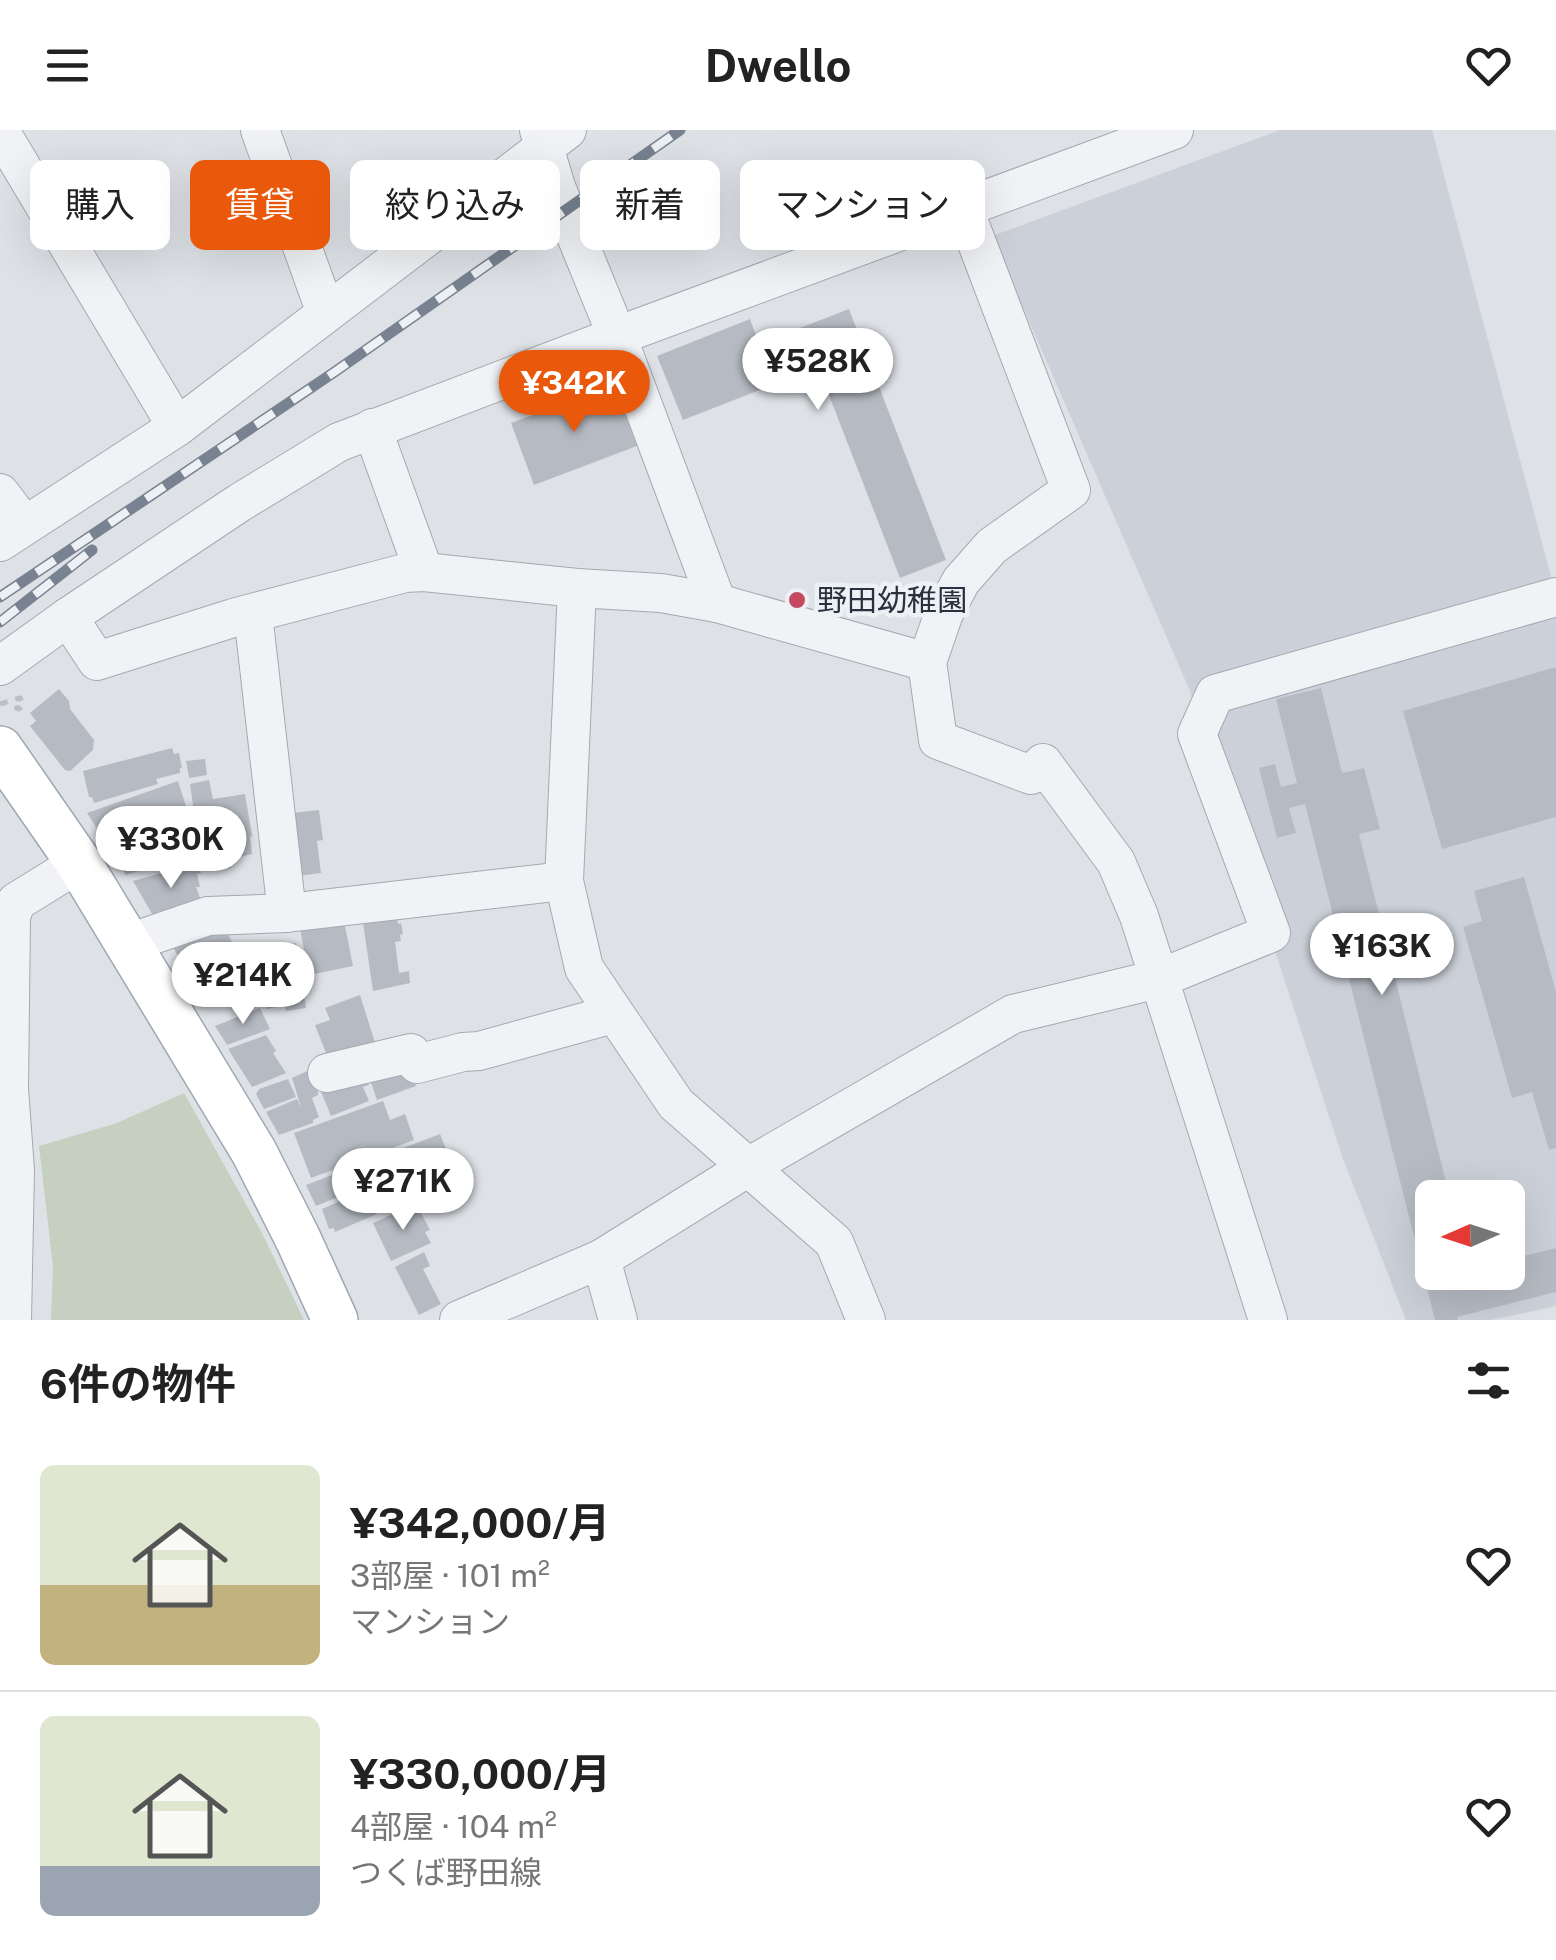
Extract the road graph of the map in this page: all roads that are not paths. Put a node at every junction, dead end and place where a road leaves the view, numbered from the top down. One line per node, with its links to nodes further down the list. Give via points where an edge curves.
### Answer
1 (260, 130): 9 (street)
2 (1174, 130): 5 (street)
3 (0, 131): 11 (street)
4 (550, 135): 9 (street); 10 (street, via 556,187)
5 (1106, 142): 6 (street)
6 (985, 199)
7 (852, 250): 10 (street)
8 (980, 250): 21 (street, via 1071,490 992,546 961,581)
9 (326, 313): 11 (street)
10 (616, 336): 12 (street); 18 (street)
11 (177, 426): 14 (street)
12 (372, 428): 15 (street); 20 (street, via 239,503)
13 (0, 493): 14 (street)
14 (12, 533)
15 (424, 572): 16 (street); 19 (street)
16 (576, 588): 18 (street); 25 (street)
17 (1556, 596): 28 (street, via 1215,694 1198,734 1271,933)
18 (717, 602): 21 (street)
19 (253, 614): 20 (street, via 97,662); 26 (street)
20 (68, 616): 22 (street)
21 (927, 662): 28 (street, via 938,740 1031,775 1043,763 1116,862)
22 (0, 666)
23 (0, 749): 24 (main road)
24 (79, 862): 27 (main road); 31 (street, via 16,902 10,916)
25 (564, 881): 26 (street); 29 (street, via 584,968)
26 (288, 913): 27 (street, via 208,916)
27 (129, 943): 35 (main road, via 254,1152)
28 (1158, 979): 32 (street, via 1013,1014); 39 (street)
29 (614, 1014): 30 (street, via 463,1052 420,1075 411,1053); 32 (street, via 676,1104)
30 (327, 1073)
31 (4, 1087): 34 (street, via 14,1170)
32 (750, 1166): 33 (street); 38 (street, via 834,1242)
33 (601, 1259): 36 (street); 37 (street)
34 (12, 1320)
35 (335, 1320)
36 (459, 1320)
37 (618, 1320)
38 (866, 1320)
39 (1268, 1320)

